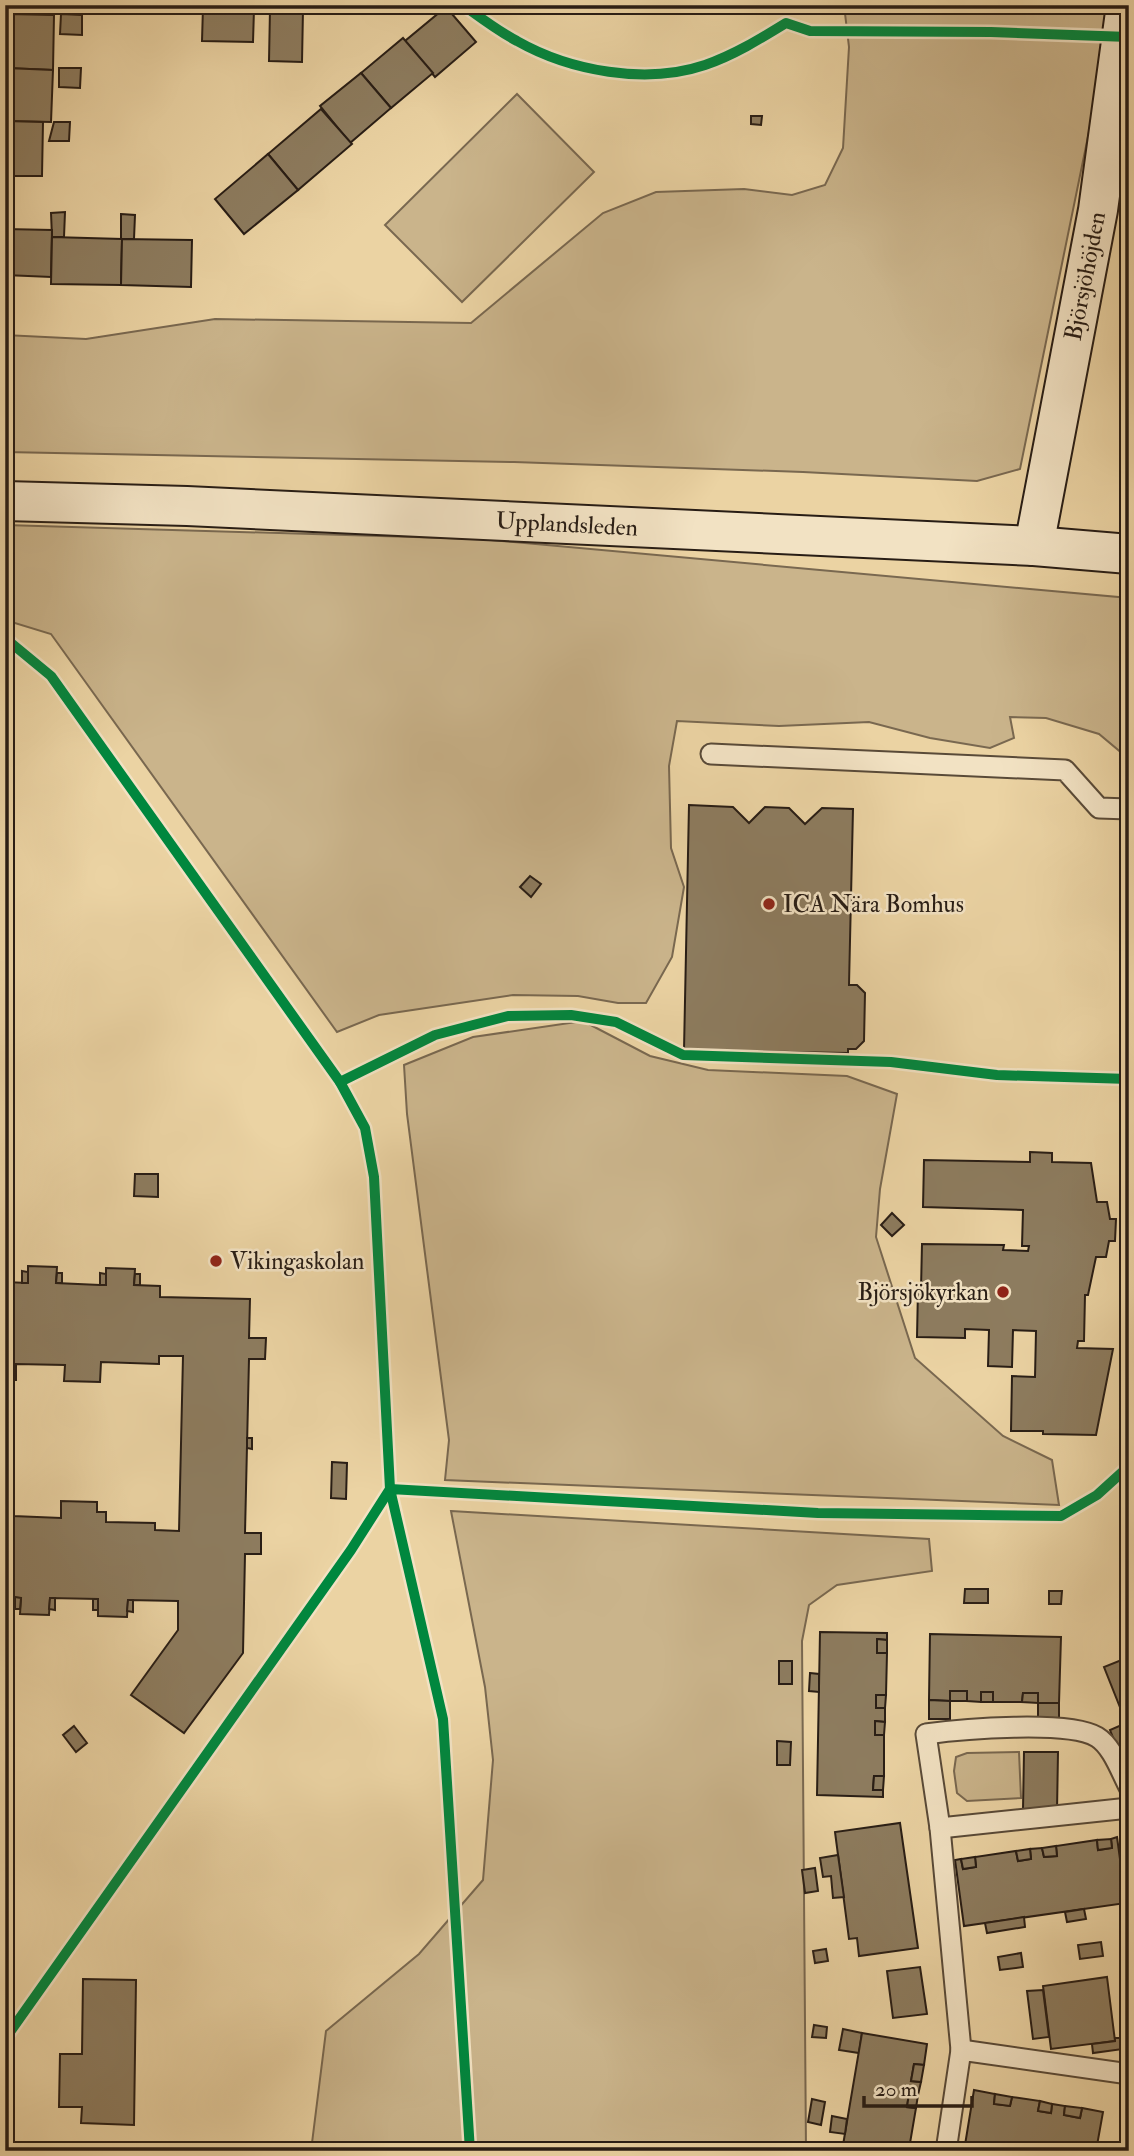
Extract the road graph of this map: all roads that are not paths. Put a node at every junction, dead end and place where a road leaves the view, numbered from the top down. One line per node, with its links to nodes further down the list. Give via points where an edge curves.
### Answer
1 (1126, 5): 3 (street, Björsjöhöjden, via 1098,210)
2 (5, 501): 3 (street, Upplandsleden)
3 (1034, 546): 4 (street, Upplandsleden)
4 (1129, 554)
5 (712, 754): 6 (lane, via 1065,770 1099,808)
6 (1129, 809)
7 (1129, 1787): 9 (lane, via 1100,1738 1082,1730 979,1727 926,1734)
8 (1129, 1808): 9 (lane)
9 (940, 1828): 10 (lane)
10 (961, 2050): 11 (lane); 12 (lane)
11 (1129, 2074)
12 (946, 2151)

